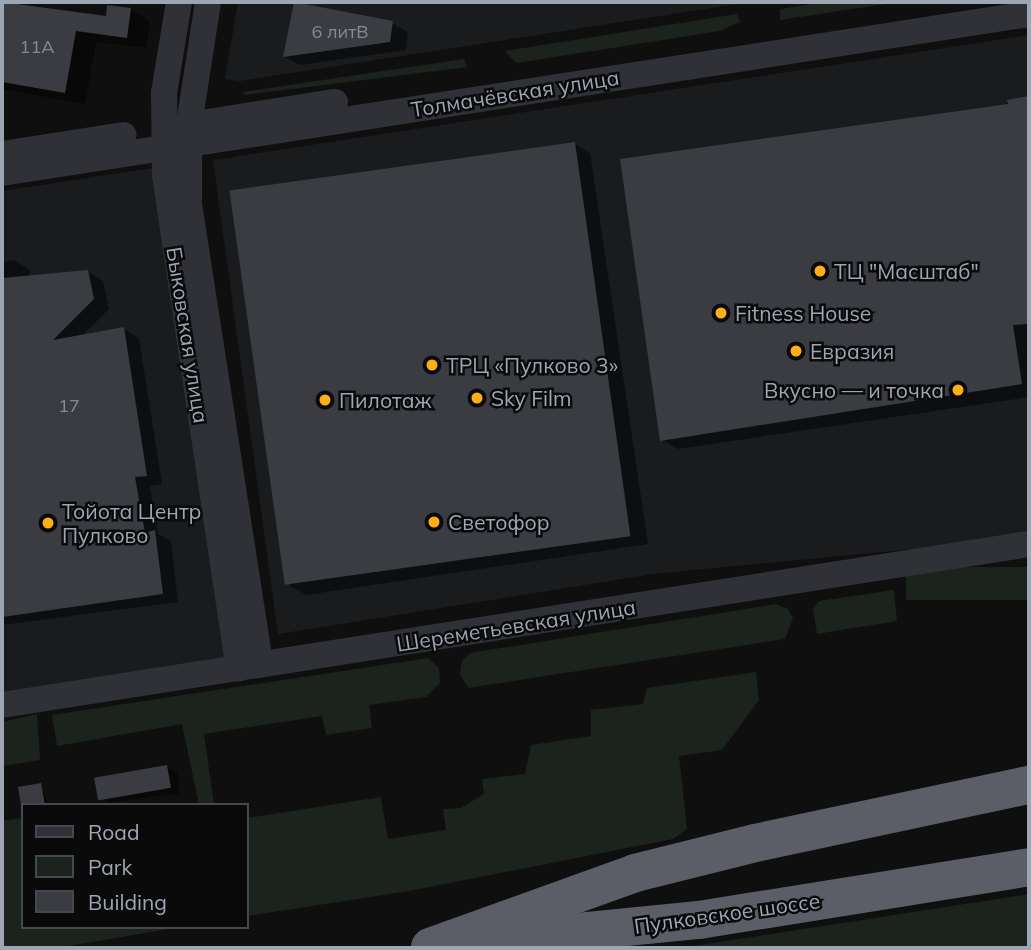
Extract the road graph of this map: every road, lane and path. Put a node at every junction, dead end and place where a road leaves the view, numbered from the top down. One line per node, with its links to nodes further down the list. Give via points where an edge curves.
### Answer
1 (179, 2): 5 (street, Быковская улица)
2 (208, 2): 5 (street, Быковская улица)
3 (991, 2): 5 (street, Толмачёвская улица)
4 (1029, 14): 5 (street, Толмачёвская улица)
5 (176, 136): 6 (street, Толмачёвская улица); 7 (street, Толмачёвская улица); 9 (street, Быковская улица)
6 (2, 154)
7 (2, 173)
8 (1029, 544): 9 (street, Шереметьевская улица)
9 (249, 666): 10 (street, Шереметьевская улица)
10 (2, 705)
11 (1028, 785): 13 (highway, via 635,873)
12 (1029, 867): 13 (highway, Пулковское шоссе, via 699,920)
13 (426, 948)

